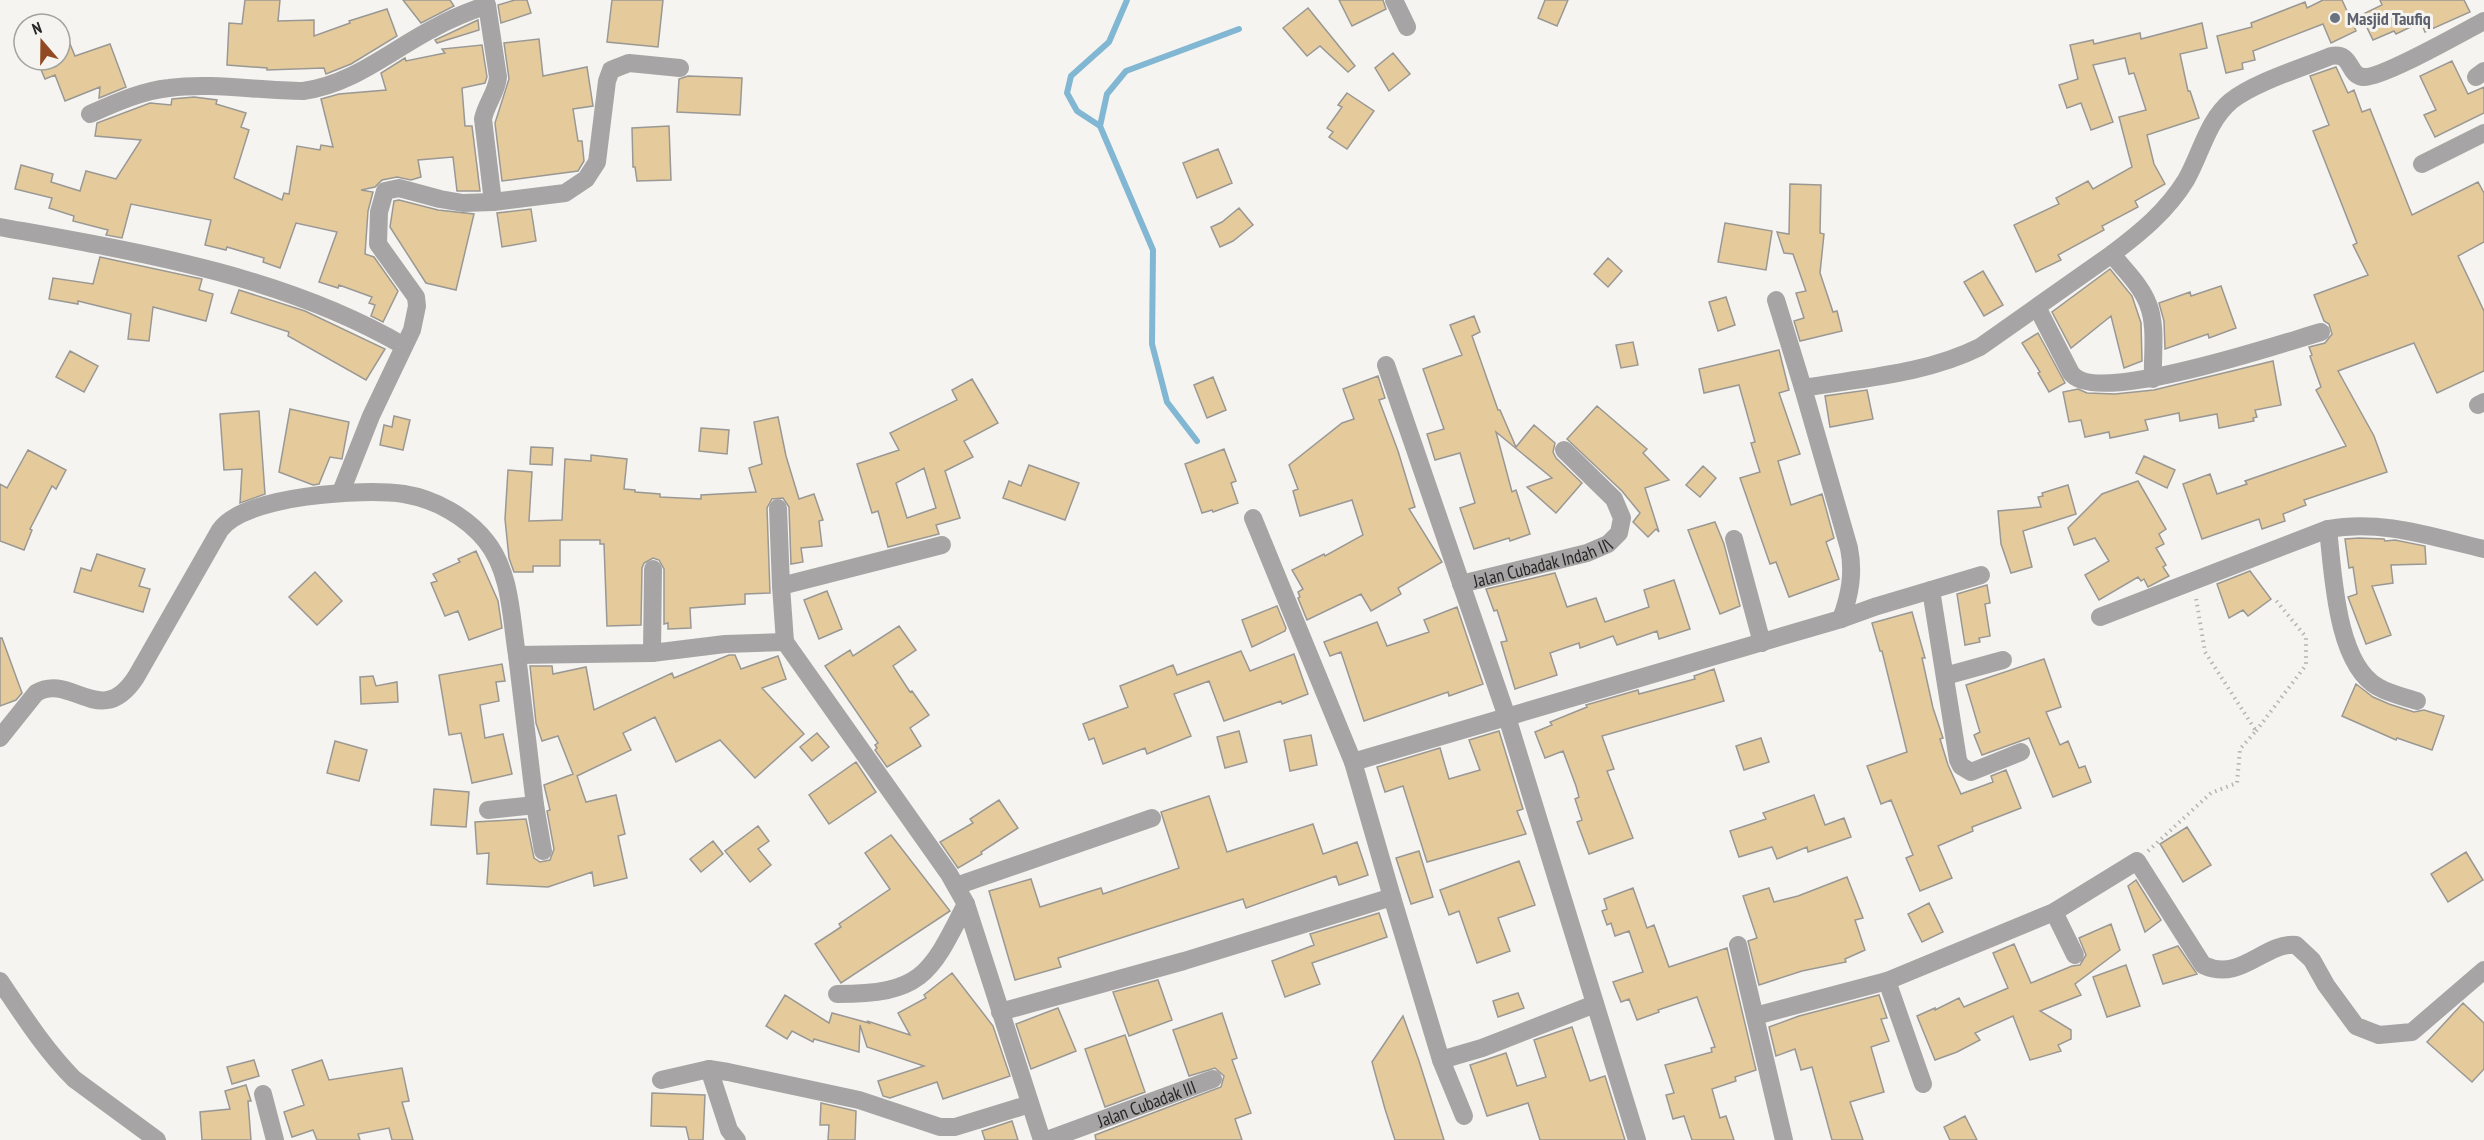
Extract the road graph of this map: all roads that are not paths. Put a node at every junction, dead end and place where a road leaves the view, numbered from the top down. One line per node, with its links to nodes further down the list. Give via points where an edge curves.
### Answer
1 (1394, 0): 3 (street)
2 (2484, 21): 10 (street, via 2406,62 2371,75 2359,76 2344,58 2335,55 2240,95 2215,118 2177,194)
3 (1407, 27)
4 (680, 68): 8 (street, via 629,63 611,70 597,162 586,179 565,193)
5 (90, 114): 8 (street, via 168,88 318,89 356,75 435,27 487,5 498,77 483,119)
6 (2484, 133): 7 (street)
7 (2422, 164)
8 (493, 202): 14 (street, via 450,201 394,187 383,195 379,247 411,289 417,306)
9 (0, 227): 14 (street, via 140,254 288,292)
10 (2112, 254): 12 (street); 16 (street, via 2148,304)
11 (1776, 300): 17 (street)
12 (2037, 307): 16 (street, via 2077,379 2117,383); 17 (street, via 1966,354 1908,370)
13 (2321, 332): 16 (street)
14 (405, 346): 19 (street, via 371,416)
15 (1386, 365): 28 (street)
16 (2153, 379)
17 (1803, 388): 32 (street, via 1852,565 1848,601)
18 (1564, 450): 28 (street, Jalan Cubadak Indah III, via 1614,499 1622,518 1619,533 1608,544 1587,553)
19 (341, 492): 36 (street, via 405,494 449,509 471,525 500,565); 41 (street, via 294,499 233,517 220,530 125,692 105,701 56,688 42,689)
20 (778, 508): 29 (street)
21 (1253, 518): 43 (street)
22 (2328, 529): 25 (street, via 2352,524 2383,526); 31 (street); 39 (street, via 2336,604 2348,647 2366,677 2378,687)
23 (1734, 539): 34 (street)
24 (942, 545): 29 (street)
25 (2484, 549)
26 (653, 569): 35 (street)
27 (1981, 575): 30 (street)
28 (1461, 584): 40 (street)
29 (781, 586): 33 (street)
30 (1931, 590): 32 (street); 38 (street)
31 (2100, 617)
32 (1841, 619): 34 (street)
33 (785, 642): 35 (street); 48 (street)
34 (1762, 643): 40 (street)
35 (652, 653): 36 (street)
36 (517, 655): 44 (street)
37 (2003, 660): 38 (street)
38 (1945, 676): 42 (street, via 1961,766 1971,772)
39 (2418, 701)
40 (1507, 717): 43 (street); 58 (street)
41 (0, 738)
42 (2021, 752)
43 (1353, 762): 49 (street)
44 (535, 805): 45 (street); 47 (street)
45 (488, 810)
46 (1152, 818): 48 (street)
47 (543, 851)
48 (956, 886): 50 (street)
49 (1392, 897): 59 (street); 61 (street)
50 (966, 903): 57 (street, via 934,964 924,973 892,990); 59 (street)
51 (2054, 912): 53 (street); 54 (street, via 2137,861 2203,965 2212,969 2236,968 2296,945 2312,960 2356,1026 2379,1035 2412,1032); 56 (street)
52 (1738, 945): 60 (street)
53 (2075, 955)
54 (2484, 970)
55 (0, 981): 69 (street, via 63,1068)
56 (1887, 981): 60 (street); 65 (street)
57 (837, 994)
58 (1595, 1004): 61 (street); 74 (street)
59 (1000, 1012): 67 (street)
60 (1755, 1016): 75 (street)
61 (1441, 1060): 68 (street)
62 (709, 1069): 64 (street); 67 (street, via 859,1100 940,1127); 71 (street, via 729,1130)
63 (1213, 1079): 73 (street, Jalan Cubadak III)
64 (661, 1080)
65 (1923, 1084)
66 (263, 1094): 70 (street)
67 (1030, 1104): 72 (street)
68 (1464, 1116)
69 (157, 1140)
70 (274, 1140)
71 (737, 1140)
72 (1042, 1140)
73 (1047, 1140)
74 (1637, 1140)
75 (1784, 1140)

